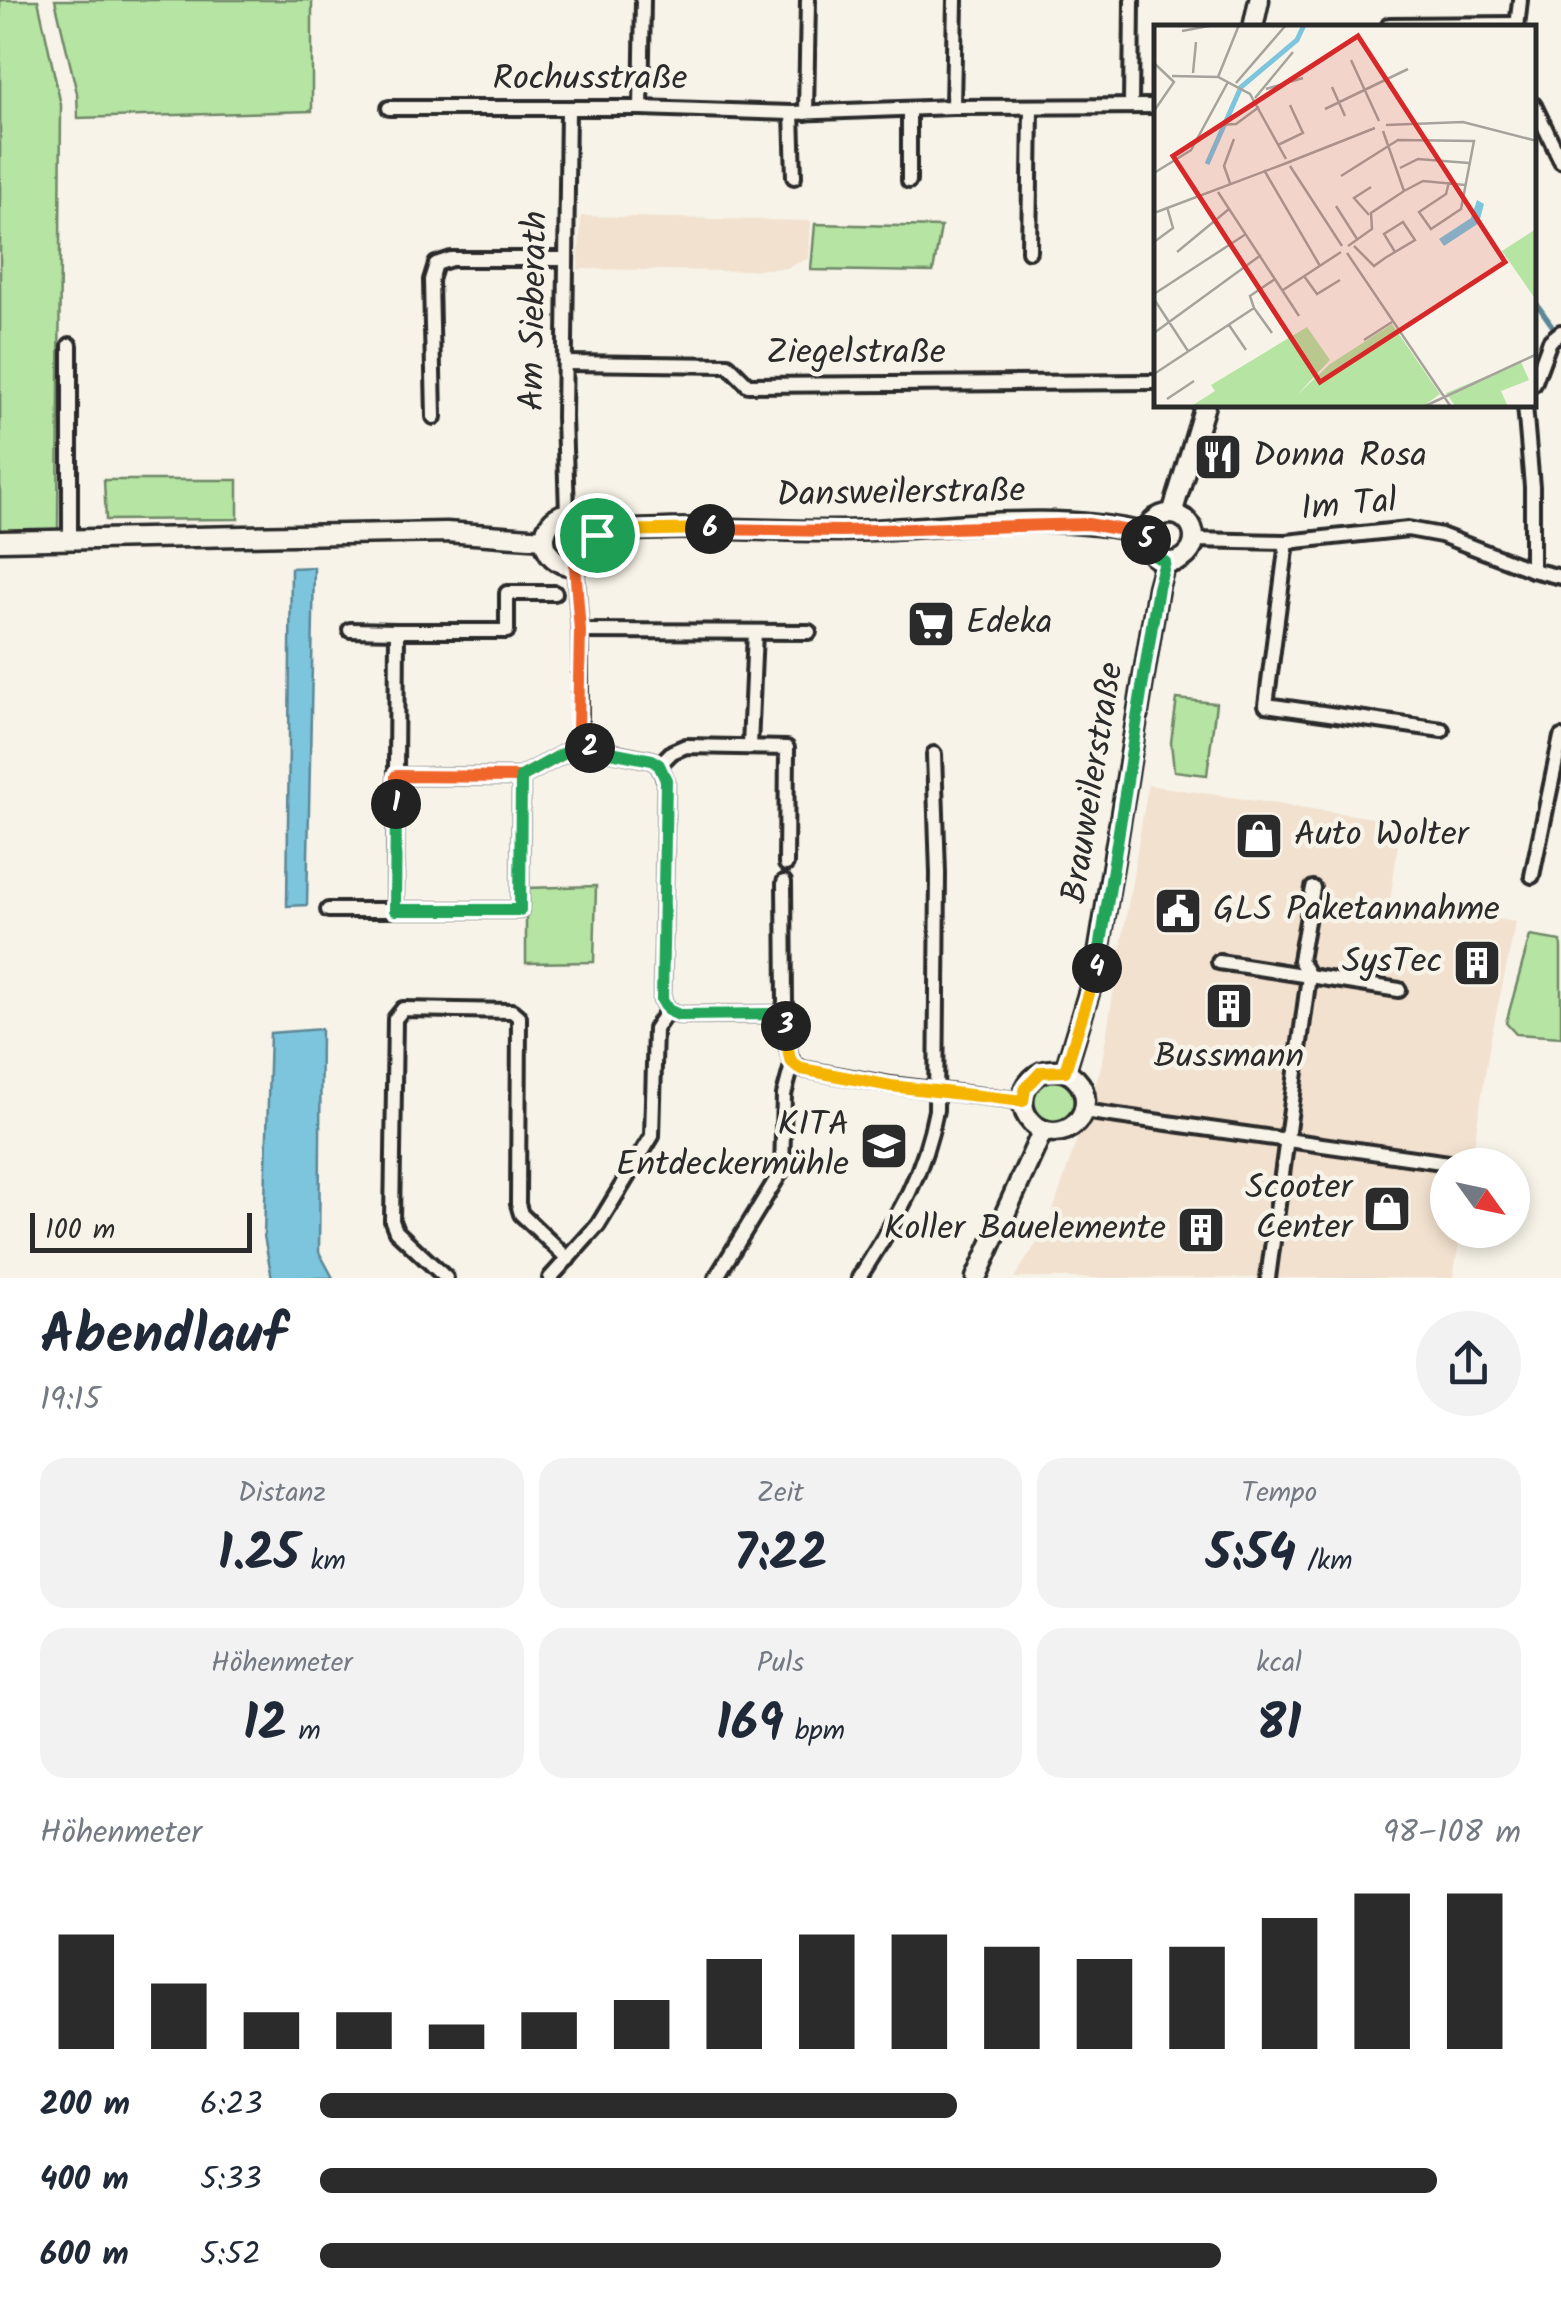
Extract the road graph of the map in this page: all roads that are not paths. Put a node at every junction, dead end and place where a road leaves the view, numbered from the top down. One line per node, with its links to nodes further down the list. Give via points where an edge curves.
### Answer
1 (643, 0): 13 (street)
2 (808, 0): 18 (street)
3 (955, 0): 11 (street)
4 (1132, 0): 9 (street)
5 (1258, 0): 7 (main road)
6 (1520, 0): 8 (street)
7 (1254, 25)
8 (1516, 25)
9 (1131, 106): 10 (street, Rochusstraße); 14 (street, Rochusstraße)
10 (1154, 106)
11 (952, 107): 14 (street, Rochusstraße); 15 (street, Rochusstraße)
12 (388, 108): 17 (street, Rochusstraße)
13 (641, 108): 17 (street, Rochusstraße); 18 (street, Rochusstraße)
14 (1031, 108): 22 (street)
15 (909, 109): 18 (street, Rochusstraße); 21 (street)
16 (1536, 109): 19 (street)
17 (568, 110): 23 (street, Am Sieberath)
18 (799, 113): 20 (street)
19 (1561, 160)
20 (794, 177)
21 (909, 181)
22 (1029, 250)
23 (566, 259): 26 (street, Am Sieberath); 31 (street, via 436,264)
24 (1556, 336): 27 (street)
25 (70, 345): 36 (street)
26 (566, 363): 28 (street, Ziegelstraße, via 728,364 748,385); 32 (street, Am Sieberath)
27 (1536, 380)
28 (1154, 382)
29 (1204, 408): 33 (main road)
30 (1525, 408): 43 (street)
31 (434, 417)
32 (567, 513): 35 (main road, via 589,521); 37 (main road, via 548,525)
33 (1172, 514): 34 (main road, via 1153,521); 38 (main road, via 1186,520)
34 (1146, 534): 35 (main road, Dansweilerstraße, via 1044,524); 41 (main road, via 1148,548)
35 (597, 535): 42 (main road, via 590,558)
36 (70, 538): 37 (main road, via 446,532); 39 (main road)
37 (544, 539): 42 (main road, via 554,560)
38 (1194, 540): 40 (street, Im Tal); 41 (main road, via 1181,559)
39 (0, 541)
40 (1286, 542): 43 (street, Im Tal, via 1408,529); 51 (street, via 1266,706)
41 (1165, 562): 71 (main road, Brauweilerstraße, via 1096,969)
42 (575, 566): 48 (street)
43 (1532, 570): 44 (street, Im Tal)
44 (1561, 576)
45 (555, 593): 47 (street, via 507,593 507,631)
46 (350, 630): 47 (street)
47 (397, 631): 57 (street)
48 (580, 631): 49 (street); 53 (street)
49 (755, 632): 50 (street); 54 (street)
50 (809, 632)
51 (1442, 730)
52 (1561, 736): 60 (street)
53 (583, 743): 56 (street); 58 (street)
54 (750, 746): 56 (street, via 686,746); 59 (street, via 787,748)
55 (934, 754): 72 (street)
56 (659, 765): 68 (street, via 666,780 662,1000)
57 (396, 776): 58 (street); 64 (street)
58 (521, 777): 64 (street, via 520,910)
59 (786, 864)
60 (1532, 876)
61 (784, 882): 69 (street)
62 (1313, 888): 66 (street, via 1300,960)
63 (328, 910): 64 (street)
64 (395, 910)
65 (1219, 962): 66 (street)
66 (1310, 976): 67 (street); 76 (street)
67 (1399, 990)
68 (668, 1010): 69 (street); 78 (street, via 656,1029 652,1136 598,1225)
69 (781, 1019): 70 (street)
70 (792, 1066): 72 (street); 81 (street, via 784,1095 782,1170)
71 (1065, 1071): 73 (main road, via 1041,1072); 74 (main road, via 1080,1083)
72 (938, 1092): 73 (street); 82 (street, via 917,1182)
73 (1023, 1101): 75 (main road, via 1026,1116)
74 (1084, 1111): 75 (main road, via 1067,1129); 76 (street)
75 (1043, 1130): 83 (main road)
76 (1290, 1138): 77 (street); 84 (street)
77 (1430, 1160)
78 (568, 1260): 79 (street, via 518,1204 519,1017 512,1011 403,1010 395,1019 392,1220); 80 (street)
79 (446, 1278)
80 (550, 1278)
81 (716, 1278)
82 (859, 1278)
83 (976, 1278)
84 (1268, 1278)

